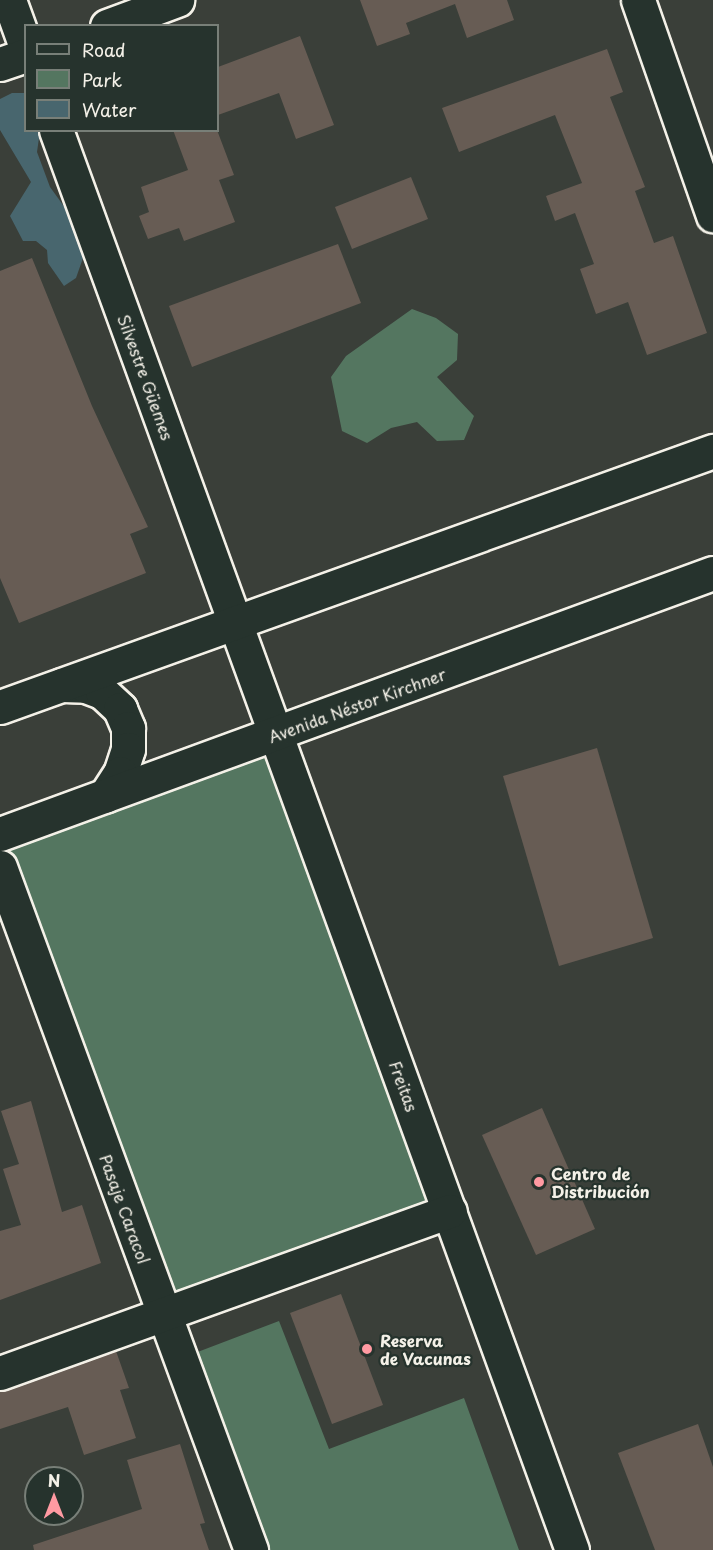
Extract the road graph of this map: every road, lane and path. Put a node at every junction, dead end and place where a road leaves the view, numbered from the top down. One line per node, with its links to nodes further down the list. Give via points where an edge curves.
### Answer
1 (9, 0): 5 (street)
2 (177, 0): 4 (street)
3 (638, 0): 9 (street)
4 (111, 24)
5 (24, 41)
6 (24, 56): 7 (street)
7 (0, 64)
8 (57, 132): 12 (street, Silvestre Güemes)
9 (713, 215)
10 (713, 451): 12 (street)
11 (713, 573): 15 (street, Avenida Néstor Kirchner)
12 (237, 623): 13 (street); 15 (street, Freitas)
13 (59, 685): 14 (street); 16 (street, via 86,686 102,692 120,709 128,728 128,749 120,773)
14 (0, 707)
15 (277, 735): 16 (street, Avenida Néstor Kirchner); 19 (street, Freitas)
16 (105, 796): 17 (street, Avenida Néstor Kirchner)
17 (0, 834)
18 (0, 867): 20 (street, Pasaje Caracol)
19 (450, 1211): 20 (street); 23 (street, Freitas)
20 (164, 1313): 21 (street); 22 (street, Pasaje Caracol)
21 (0, 1373)
22 (251, 1550)
23 (572, 1550)

